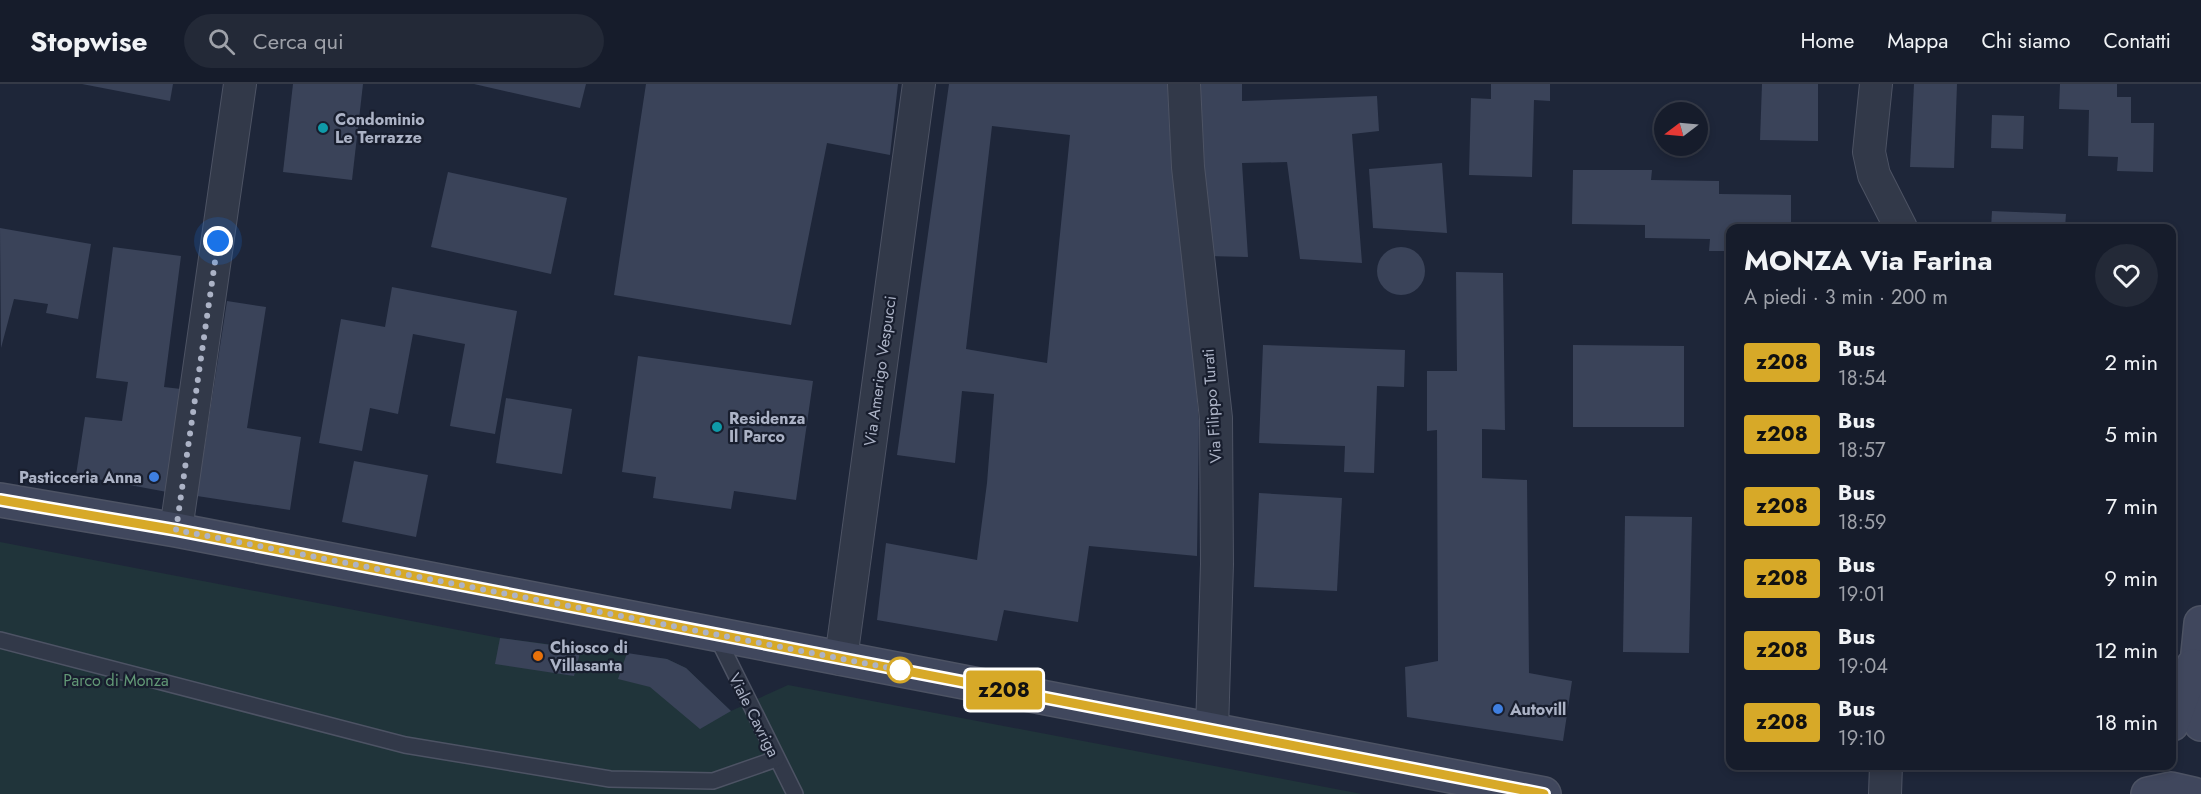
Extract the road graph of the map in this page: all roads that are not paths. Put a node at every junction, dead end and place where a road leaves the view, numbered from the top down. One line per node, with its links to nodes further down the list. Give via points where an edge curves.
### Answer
1 (240, 84): 7 (street)
2 (919, 84): 11 (street, Via Amerigo Vespucci)
3 (1184, 84): 14 (street, Via Filippo Turati, via 1188,167 1216,418)
4 (1876, 84): 5 (street, via 1869,152 1874,175)
5 (1899, 224)
6 (0, 500): 7 (street)
7 (176, 530): 8 (street)
8 (716, 634): 11 (street); 15 (lane, Viale Cavriga)
9 (2200, 638): 12 (street); 13 (street)
10 (0, 640): 15 (lane, via 405,745 610,779 713,781)
11 (841, 658): 14 (street)
12 (2176, 712)
13 (2201, 724)
14 (1212, 730): 19 (street)
15 (776, 759): 18 (lane, Viale Cavriga)
16 (1886, 770): 20 (street)
17 (2154, 770): 21 (street)
18 (795, 794)
19 (1544, 794)
20 (1885, 794)
21 (2141, 794)
22 (2148, 794): 23 (street, via 2171,789)
23 (2193, 794)

